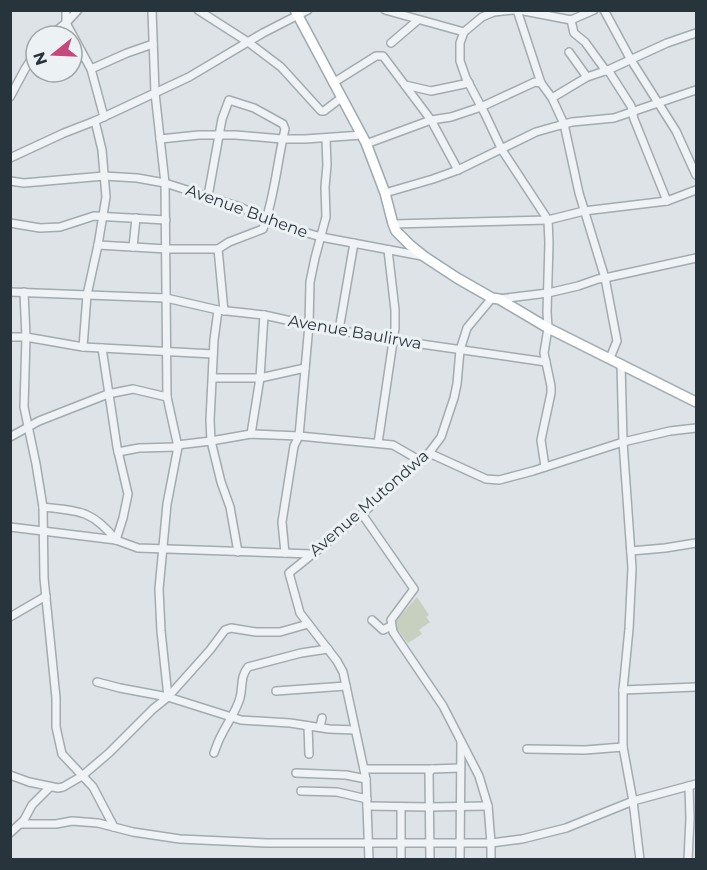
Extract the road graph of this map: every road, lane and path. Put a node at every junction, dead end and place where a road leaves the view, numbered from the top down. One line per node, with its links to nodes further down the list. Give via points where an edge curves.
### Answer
1 (66, 10): 14 (street)
2 (78, 10): 14 (street)
3 (152, 10): 19 (street)
4 (198, 10): 17 (street)
5 (308, 10): 10 (street)
6 (385, 10): 12 (street)
7 (516, 10): 11 (street); 13 (street); 28 (street)
8 (594, 10): 13 (street)
9 (604, 10): 21 (street)
10 (297, 13): 17 (street); 26 (main road)
11 (481, 14): 15 (street)
12 (418, 20): 15 (street); 18 (street)
13 (571, 20): 23 (street, via 574,33)
14 (66, 23): 22 (street)
15 (464, 32): 27 (street, via 459,43 460,61)
16 (696, 33): 21 (street)
17 (248, 42): 31 (street); 33 (street, via 280,67 321,111)
18 (391, 43)
19 (153, 44): 22 (street); 31 (street)
20 (569, 52): 25 (street)
21 (631, 60): 23 (street); 35 (street)
22 (91, 69): 38 (street)
23 (607, 70): 25 (street); 37 (street)
24 (24, 71): 32 (street)
25 (587, 77): 34 (street)
26 (333, 82): 29 (street, via 380,55); 33 (main road)
27 (469, 83): 29 (street, via 431,91); 36 (street)
28 (541, 83): 34 (street); 36 (street, via 535,82)
29 (405, 85): 39 (street)
30 (696, 90): 35 (street)
31 (155, 93): 38 (street); 43 (street)
32 (10, 98)
33 (341, 98): 46 (main road)
34 (552, 98): 41 (street)
35 (658, 102): 37 (street); 50 (street)
36 (482, 107): 39 (street); 47 (street)
37 (632, 112): 41 (street); 57 (street)
38 (104, 117): 40 (street)
39 (431, 120): 46 (street); 49 (street)
40 (95, 121): 48 (street); 51 (street)
41 (564, 124): 47 (street, via 536,132); 58 (street)
42 (219, 135): 43 (street); 44 (street); 44 (street, via 229,100 281,122 285,129); 56 (street)
43 (160, 139): 53 (street)
44 (282, 139): 45 (street); 62 (street)
45 (326, 139): 46 (street); 66 (street, via 326,217)
46 (364, 139): 55 (main road)
47 (502, 150): 49 (street); 63 (street)
48 (10, 158)
49 (458, 170): 55 (street)
50 (696, 175)
51 (104, 176): 52 (street, Avenue Buhene); 53 (street, Avenue Buhene); 59 (street)
52 (10, 181)
53 (165, 183): 56 (street, Avenue Buhene); 61 (street)
54 (696, 190): 57 (street)
55 (385, 193): 65 (main road)
56 (208, 196): 62 (street, Avenue Buhene)
57 (667, 201): 58 (street)
58 (584, 211): 63 (street); 75 (street)
59 (103, 217): 60 (street); 64 (street, via 40,228); 68 (street)
60 (136, 218): 61 (street); 69 (street)
61 (166, 220): 70 (street)
62 (266, 220): 66 (street, Avenue Buhene); 71 (street, via 263,229)
63 (548, 220): 65 (street); 78 (street)
64 (10, 223)
65 (393, 224): 73 (main road, via 402,238)
66 (321, 237): 67 (street, Avenue Buhene); 84 (street, via 310,282)
67 (354, 243): 72 (street, Avenue Buhene); 86 (street)
68 (98, 245): 69 (street); 79 (street)
69 (133, 247): 70 (street)
70 (167, 249): 71 (street); 80 (street)
71 (218, 249): 82 (street)
72 (388, 250): 73 (street, Avenue Buhene); 89 (street, via 395,310)
73 (425, 257): 81 (main road)
74 (696, 258): 75 (street)
75 (605, 278): 78 (street); 95 (street, via 617,341)
76 (10, 292): 77 (street, Avenue Baulirwa)
77 (24, 292): 79 (street, Avenue Baulirwa); 88 (street)
78 (548, 293): 81 (street); 85 (street)
79 (87, 295): 80 (street, Avenue Baulirwa); 90 (street)
80 (166, 298): 82 (street, Avenue Baulirwa); 93 (street)
81 (495, 299): 85 (main road); 92 (street, Avenue Mutondwa, via 467,327)
82 (221, 310): 83 (street, Avenue Baulirwa); 94 (street, via 214,329)
83 (264, 315): 84 (street, Avenue Baulirwa); 100 (street)
84 (309, 325): 86 (street, Avenue Baulirwa); 98 (street)
85 (548, 328): 95 (main road); 96 (street)
86 (339, 330): 89 (street, Avenue Baulirwa)
87 (10, 337): 88 (street)
88 (26, 337): 90 (street); 104 (street)
89 (393, 340): 92 (street, Avenue Baulirwa); 111 (street)
90 (83, 347): 91 (street)
91 (102, 348): 93 (street); 101 (street)
92 (460, 350): 96 (street, Avenue Baulirwa); 114 (street, Avenue Mutondwa, via 454,398 441,437)
93 (167, 352): 94 (street); 102 (street)
94 (213, 354): 99 (street)
95 (610, 358): 97 (main road)
96 (546, 362): 116 (street, via 551,393 541,440)
97 (621, 364): 103 (main road); 110 (street)
98 (305, 368): 100 (street); 107 (street)
99 (213, 378): 100 (street); 109 (street)
100 (260, 378): 106 (street)
101 (108, 394): 102 (street, via 133,389); 104 (street); 113 (street)
102 (166, 398): 112 (street)
103 (696, 402)
104 (27, 426): 108 (street); 117 (street)
105 (696, 428): 110 (street)
106 (251, 434): 107 (street); 109 (street)
107 (299, 436): 111 (street); 126 (street, via 282,522)
108 (10, 437)
109 (211, 441): 112 (street); 125 (street)
110 (623, 442): 116 (street); 124 (street)
111 (378, 443): 115 (street, via 393,445)
112 (178, 446): 113 (street); 123 (street, via 167,504)
113 (118, 452): 121 (street, via 128,494)
114 (429, 453): 115 (street, Avenue Mutondwa); 116 (street, via 492,480)
115 (419, 460): 118 (street, Avenue Mutondwa)
116 (545, 467)
117 (43, 507): 120 (street); 121 (street, via 88,515)
118 (362, 514): 127 (street, Avenue Mutondwa); 132 (street, via 414,590 391,620)
119 (10, 527): 120 (street)
120 (44, 532): 121 (street); 128 (street)
121 (116, 540): 123 (street, via 138,548)
122 (696, 543): 124 (street)
123 (164, 549): 125 (street); 139 (street, via 159,589)
124 (631, 551): 137 (street)
125 (238, 552): 126 (street)
126 (285, 553): 127 (street)
127 (312, 554): 131 (street, Avenue Mutondwa, via 289,573 300,613)
128 (46, 596): 129 (street); 155 (street, via 56,729 62,754)
129 (10, 617)
130 (372, 620): 132 (street, via 383,630)
131 (308, 624): 133 (street); 139 (street, via 280,632 225,630)
132 (391, 626): 145 (street)
133 (328, 649): 135 (street, via 340,666); 140 (street, via 248,667)
134 (98, 682): 139 (street)
135 (346, 686): 138 (street); 144 (street)
136 (696, 687): 137 (street)
137 (623, 690): 146 (street)
138 (276, 691)
139 (168, 697): 140 (street); 155 (street)
140 (231, 717): 142 (street); 148 (street)
141 (322, 718): 143 (street)
142 (308, 726): 143 (street); 149 (street)
143 (320, 727): 144 (street)
144 (355, 730): 151 (street)
145 (461, 740): 150 (street); 163 (street, via 479,776)
146 (623, 747): 147 (street); 160 (street)
147 (527, 748)
148 (214, 753)
149 (309, 754)
150 (460, 768): 152 (street); 162 (street)
151 (364, 769): 152 (street); 156 (street)
152 (432, 769): 165 (street)
153 (296, 772): 156 (street)
154 (10, 775): 158 (street)
155 (82, 776): 158 (street, via 61,788); 167 (street, via 93,787)
156 (366, 779): 161 (street)
157 (693, 785): 160 (street); 180 (street)
158 (50, 787): 166 (street, via 32,805)
159 (301, 791): 161 (street, via 337,792)
160 (633, 801): 173 (street, via 566,828); 179 (street)
161 (367, 803): 164 (street); 169 (street)
162 (460, 806): 163 (street); 165 (street); 172 (street)
163 (488, 806): 173 (street)
164 (401, 807): 165 (street); 170 (street)
165 (429, 807): 171 (street)
166 (21, 824): 167 (street, via 72,821); 168 (street)
167 (114, 827): 169 (street, via 180,839)
168 (10, 833)
169 (369, 843): 170 (street); 174 (street)
170 (401, 843): 171 (street); 175 (street)
171 (429, 843): 172 (street); 176 (street)
172 (460, 843): 173 (street); 177 (street)
173 (491, 843): 178 (street)
174 (369, 860)
175 (401, 860)
176 (430, 860)
177 (460, 860)
178 (491, 860)
179 (640, 860)
180 (688, 860)

